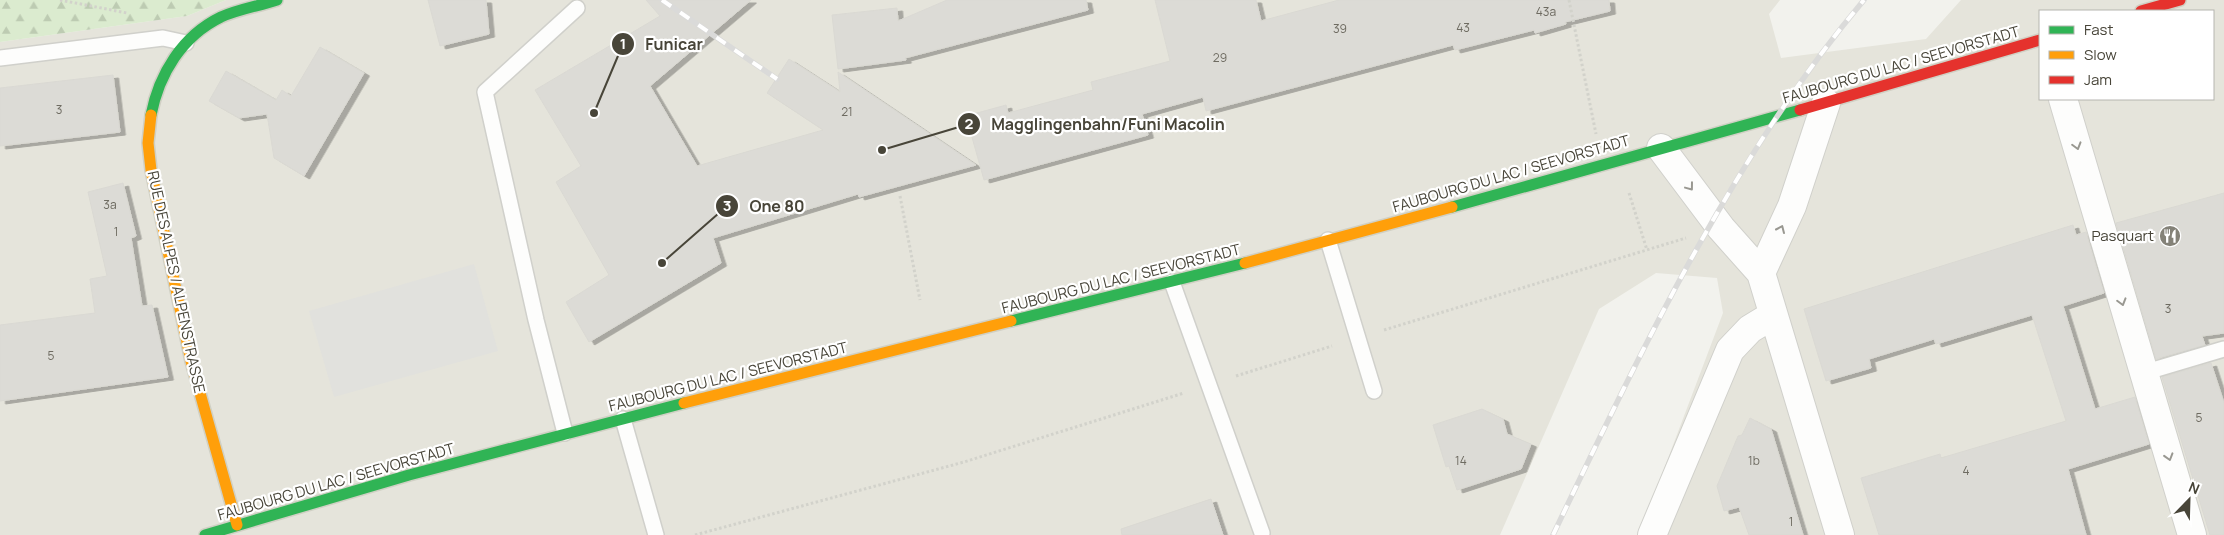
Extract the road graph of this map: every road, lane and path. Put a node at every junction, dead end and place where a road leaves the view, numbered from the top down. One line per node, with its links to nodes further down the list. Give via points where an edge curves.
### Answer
1 (60, 0): 7 (path)
2 (277, 0): 9 (main road, RUE DES ALPES / ALPENSTRASSE, via 221,18)
3 (1569, 0): 13 (path)
4 (2180, 0): 6 (main road)
5 (578, 8): 28 (lane, via 485,92)
6 (2145, 10)
7 (136, 14)
8 (2039, 40): 12 (main road, FAUBOURG DU LAC / SEEVORSTADT)
9 (186, 43): 10 (lane, via 163,38); 29 (main road, RUE DES ALPES / ALPENSTRASSE, via 170,63 158,87 148,144 191,361)
10 (0, 58)
11 (2063, 100): 24 (street, one-way to 24)
12 (1826, 102): 14 (main road, FAUBOURG DU LAC / SEEVORSTADT); 18 (street, one-way to 12, via 1792,206)
13 (1596, 135)
14 (1661, 148): 16 (street, one-way to 16); 17 (main road, FAUBOURG DU LAC / SEEVORSTADT)
15 (900, 196): 20 (path)
16 (1721, 228): 18 (street); 22 (path)
17 (1328, 240): 19 (main road, FAUBOURG DU LAC / SEEVORSTADT); 22 (lane)
18 (1761, 273): 21 (street)
19 (1172, 282): 25 (lane); 27 (main road, FAUBOURG DU LAC / SEEVORSTADT)
20 (920, 300)
21 (1773, 315): 34 (street, via 1750,329 1730,350); 35 (street)
22 (1358, 338): 25 (path); 26 (lane)
23 (2224, 349): 24 (lane)
24 (2143, 373): 36 (street, one-way to 36)
25 (1209, 385): 30 (lane); 33 (path, via 964,462)
26 (1374, 391)
27 (623, 419): 28 (main road, FAUBOURG DU LAC / SEEVORSTADT); 32 (lane)
28 (565, 433): 29 (main road, FAUBOURG DU LAC / SEEVORSTADT)
29 (237, 525): 31 (main road, FAUBOURG DU LAC / SEEVORSTADT)
30 (1262, 533)
31 (206, 535)
32 (656, 535)
33 (695, 535)
34 (1652, 535)
35 (1840, 535)
36 (2192, 535)

